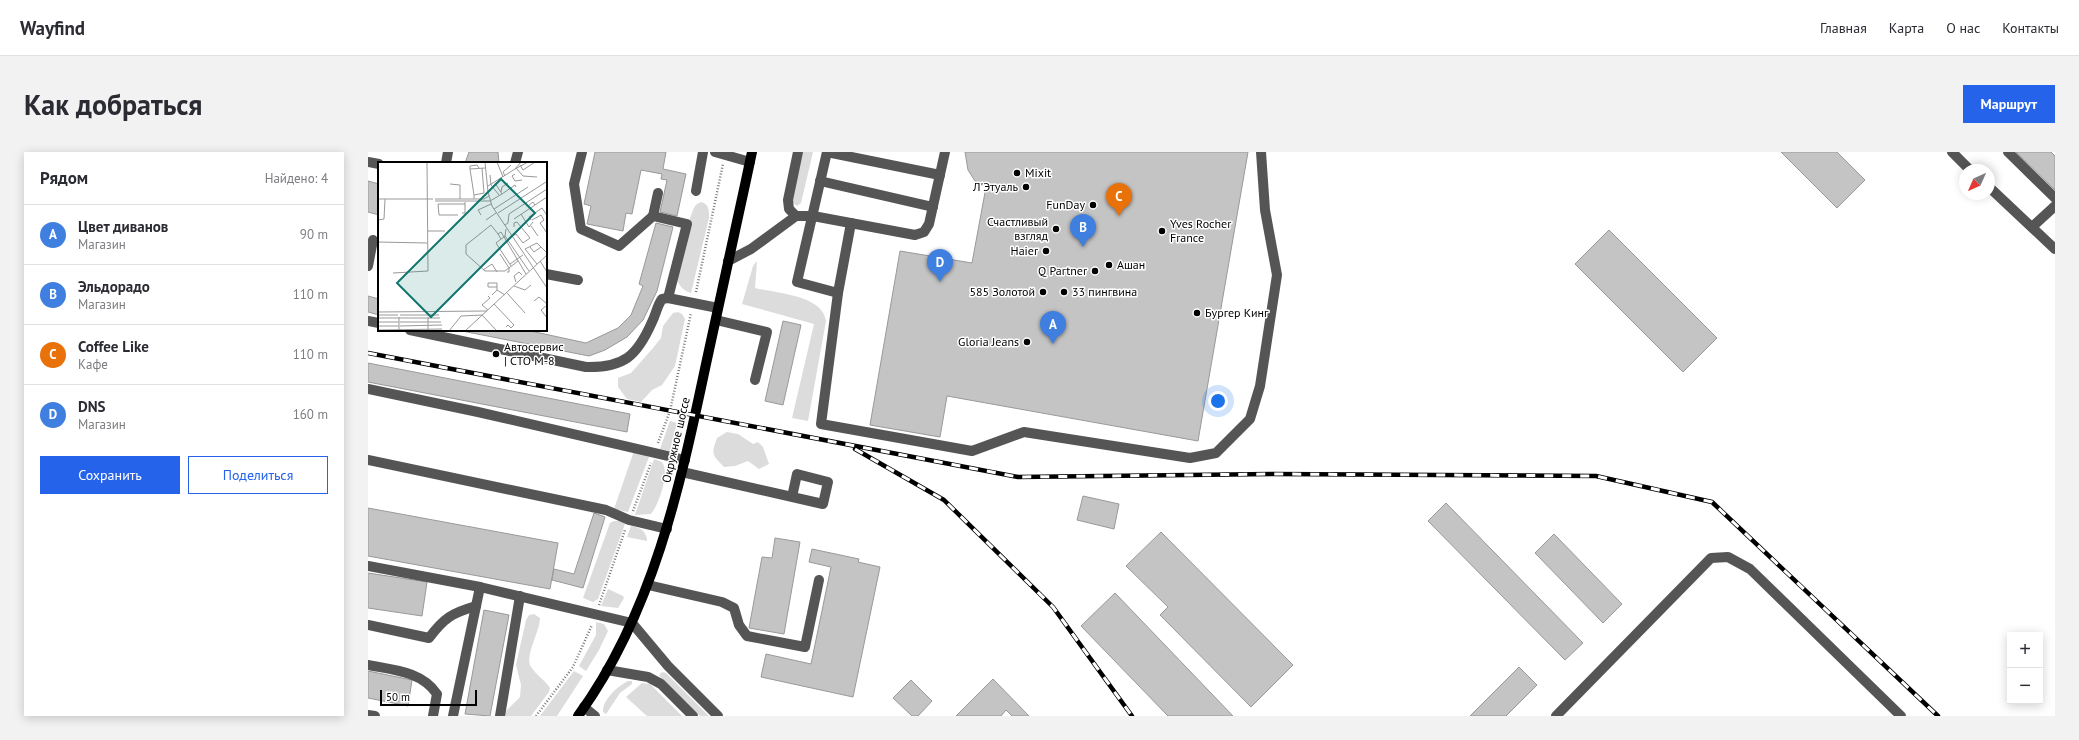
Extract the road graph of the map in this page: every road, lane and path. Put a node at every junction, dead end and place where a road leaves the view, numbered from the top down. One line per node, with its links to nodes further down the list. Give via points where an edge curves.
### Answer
1 (448, 152): 14 (street)
2 (518, 152): 15 (street)
3 (582, 152): 26 (street, via 574,184 581,229 620,246)
4 (703, 152): 20 (street)
5 (715, 152): 12 (street)
6 (798, 152): 27 (street, via 788,200 789,208)
7 (827, 152): 18 (street); 19 (street)
8 (945, 152): 18 (street)
9 (1261, 152): 37 (street, via 1265,210 1277,275 1260,386 1250,419 1216,453 1190,458 1024,432 972,451 821,424)
10 (1952, 152): 17 (street)
11 (2008, 152): 23 (street)
12 (751, 157): 33 (main road, Окружное шоссе)
13 (368, 162): 16 (street)
14 (446, 162)
15 (515, 162)
16 (378, 164)
17 (1964, 164)
18 (940, 175): 25 (street)
19 (820, 181): 25 (street); 28 (street)
20 (696, 191)
21 (658, 193): 26 (street)
22 (1995, 193): 30 (street)
23 (2055, 198)
24 (2055, 206): 30 (street)
25 (933, 207): 29 (street, via 927,228 915,235)
26 (653, 216): 38 (street, via 687,224)
27 (796, 216): 28 (street); 33 (street, via 751,249)
28 (813, 216): 29 (street); 37 (street, via 797,282)
29 (851, 223): 37 (street)
30 (2032, 227): 32 (street)
31 (373, 240): 34 (street)
32 (2055, 249)
33 (728, 261): 39 (main road, Окружное шоссе)
34 (368, 266)
35 (547, 274): 36 (street)
36 (578, 280)
37 (838, 293)
38 (668, 298): 39 (street); 43 (street, via 662,299 658,305 643,342 626,360 606,368 586,367)
39 (718, 308): 40 (main road, Окружное шоссе)
40 (716, 320): 44 (street, via 767,332); 47 (main road, Окружное шоссе)
41 (368, 321): 42 (street)
42 (378, 323)
43 (415, 331)
44 (755, 380)
45 (368, 389): 47 (street)
46 (368, 460): 50 (street, via 606,510 629,520)
47 (685, 460): 48 (main road, Окружное шоссе)
48 (682, 472): 49 (street); 50 (main road, Окружное шоссе)
49 (792, 497)
50 (667, 529): 53 (main road, Окружное шоссе)
51 (368, 566): 54 (street)
52 (819, 580): 53 (street, via 805,648 747,636 739,624 734,608 722,602)
53 (648, 585): 57 (main road, Окружное шоссе)
54 (480, 587): 55 (street); 56 (street)
55 (520, 596): 57 (street); 66 (street)
56 (476, 606): 58 (street, via 456,612 442,622 429,638); 65 (street)
57 (632, 624): 60 (main road, Окружное шоссе); 70 (street, via 668,666)
58 (368, 625)
59 (368, 665): 64 (street, via 413,675 431,686 437,694)
60 (607, 670): 61 (main road, Окружное шоссе); 69 (street, via 648,677 661,684)
61 (584, 707): 67 (main road, Окружное шоссе); 68 (street)
62 (368, 715): 63 (street)
63 (375, 716)
64 (433, 716)
65 (453, 716)
66 (500, 716)
67 (578, 716)
68 (595, 716)
69 (693, 716)
70 (718, 716)
71 (1556, 716): 72 (street, via 1711,558 1728,557 1750,569)
72 (1901, 716)

